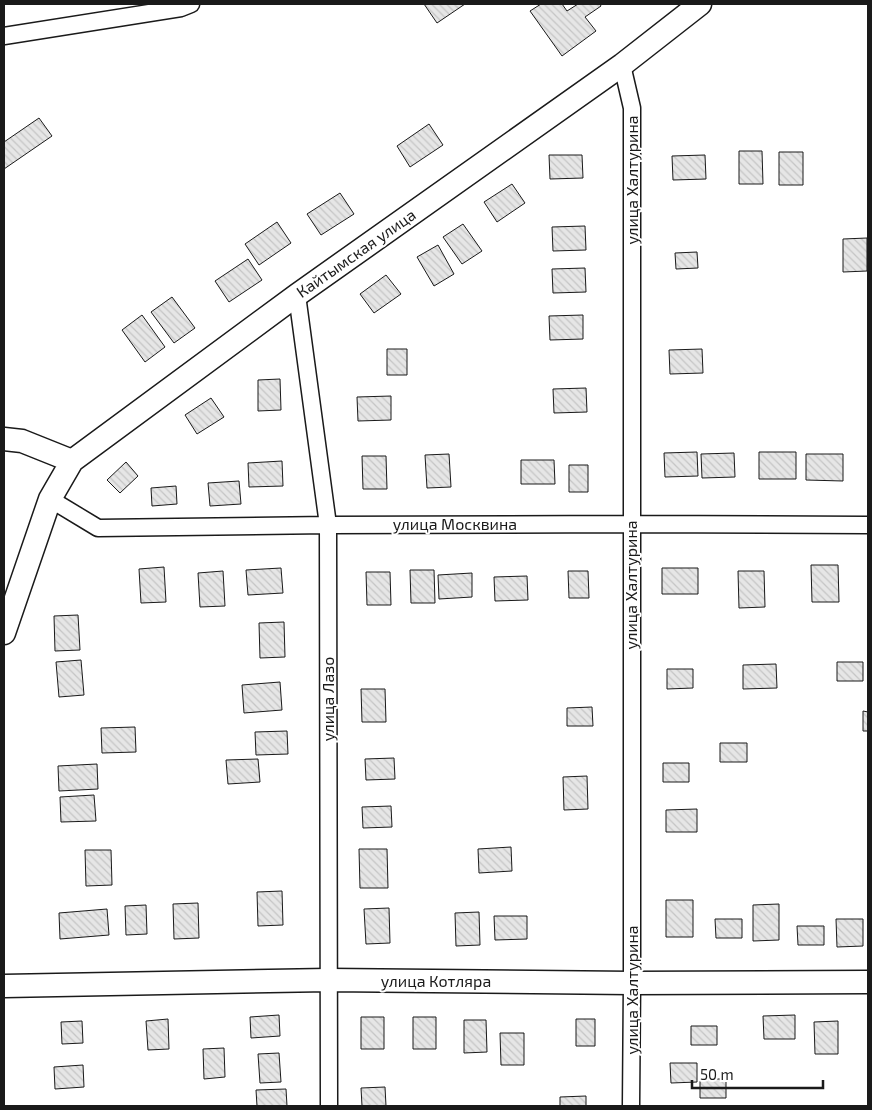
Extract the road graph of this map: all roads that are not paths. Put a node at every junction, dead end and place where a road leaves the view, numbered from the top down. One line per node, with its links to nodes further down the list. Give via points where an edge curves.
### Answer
1 (191, 4): 3 (street)
2 (700, 4): 4 (street, Кайтымская улица)
3 (4, 36)
4 (622, 65): 5 (street, Кайтымская улица); 9 (street, улица Халтурина, via 632,108)
5 (297, 295): 7 (street, Кайтымская улица); 10 (street, улица Лазо)
6 (4, 439): 7 (street, via 22,441)
7 (72, 461): 8 (street)
8 (50, 499): 10 (street, улица Москвина, via 98,528); 12 (street)
9 (631, 524): 10 (street, улица Москвина); 11 (street, улица Москвина); 15 (street, улица Халтурина)
10 (328, 525): 13 (street, улица Лазо)
11 (868, 525)
12 (4, 633)
13 (328, 980): 15 (street, улица Котляра); 16 (street, улица Котляра); 17 (street, улица Лазо)
14 (868, 982): 15 (street, улица Котляра)
15 (632, 983): 18 (street, улица Халтурина)
16 (4, 986)
17 (329, 1106)
18 (630, 1106)

